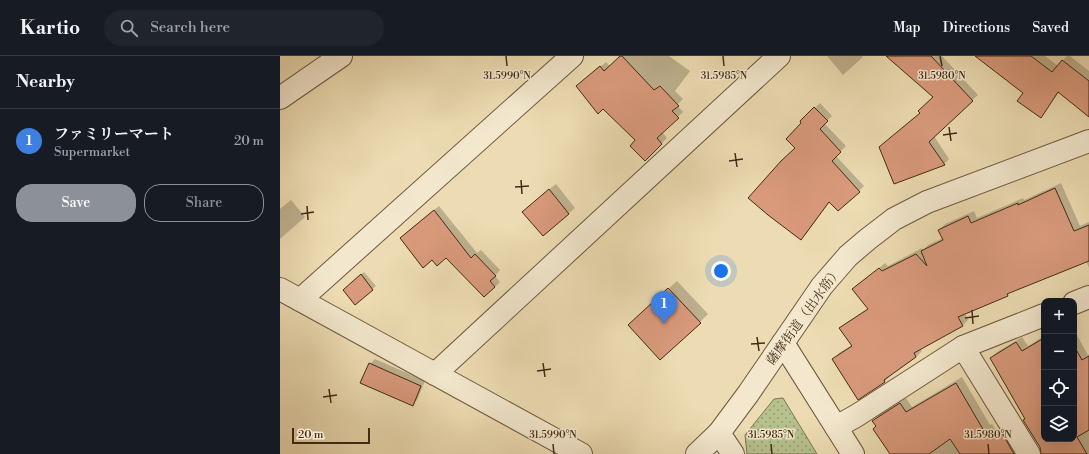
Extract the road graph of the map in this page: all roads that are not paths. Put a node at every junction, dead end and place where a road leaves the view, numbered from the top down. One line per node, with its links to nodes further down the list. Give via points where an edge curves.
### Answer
1 (341, 56): 4 (street)
2 (572, 56): 7 (street)
3 (779, 56): 11 (street)
4 (280, 98)
5 (1089, 141): 9 (street, 薩摩街道（出水筋）, via 927,202 894,219 848,256 822,286)
6 (280, 289): 7 (street)
7 (300, 300): 11 (street)
8 (1041, 316): 10 (street)
9 (784, 344): 12 (street); 13 (street, 薩摩街道（出水筋）)
10 (963, 348): 12 (street); 18 (street)
11 (435, 374): 14 (street)
12 (836, 427): 17 (street)
13 (719, 432): 15 (street, 薩摩街道（出水筋）); 16 (street)
14 (581, 454)
15 (697, 454)
16 (733, 454)
17 (853, 454)
18 (1029, 454)

